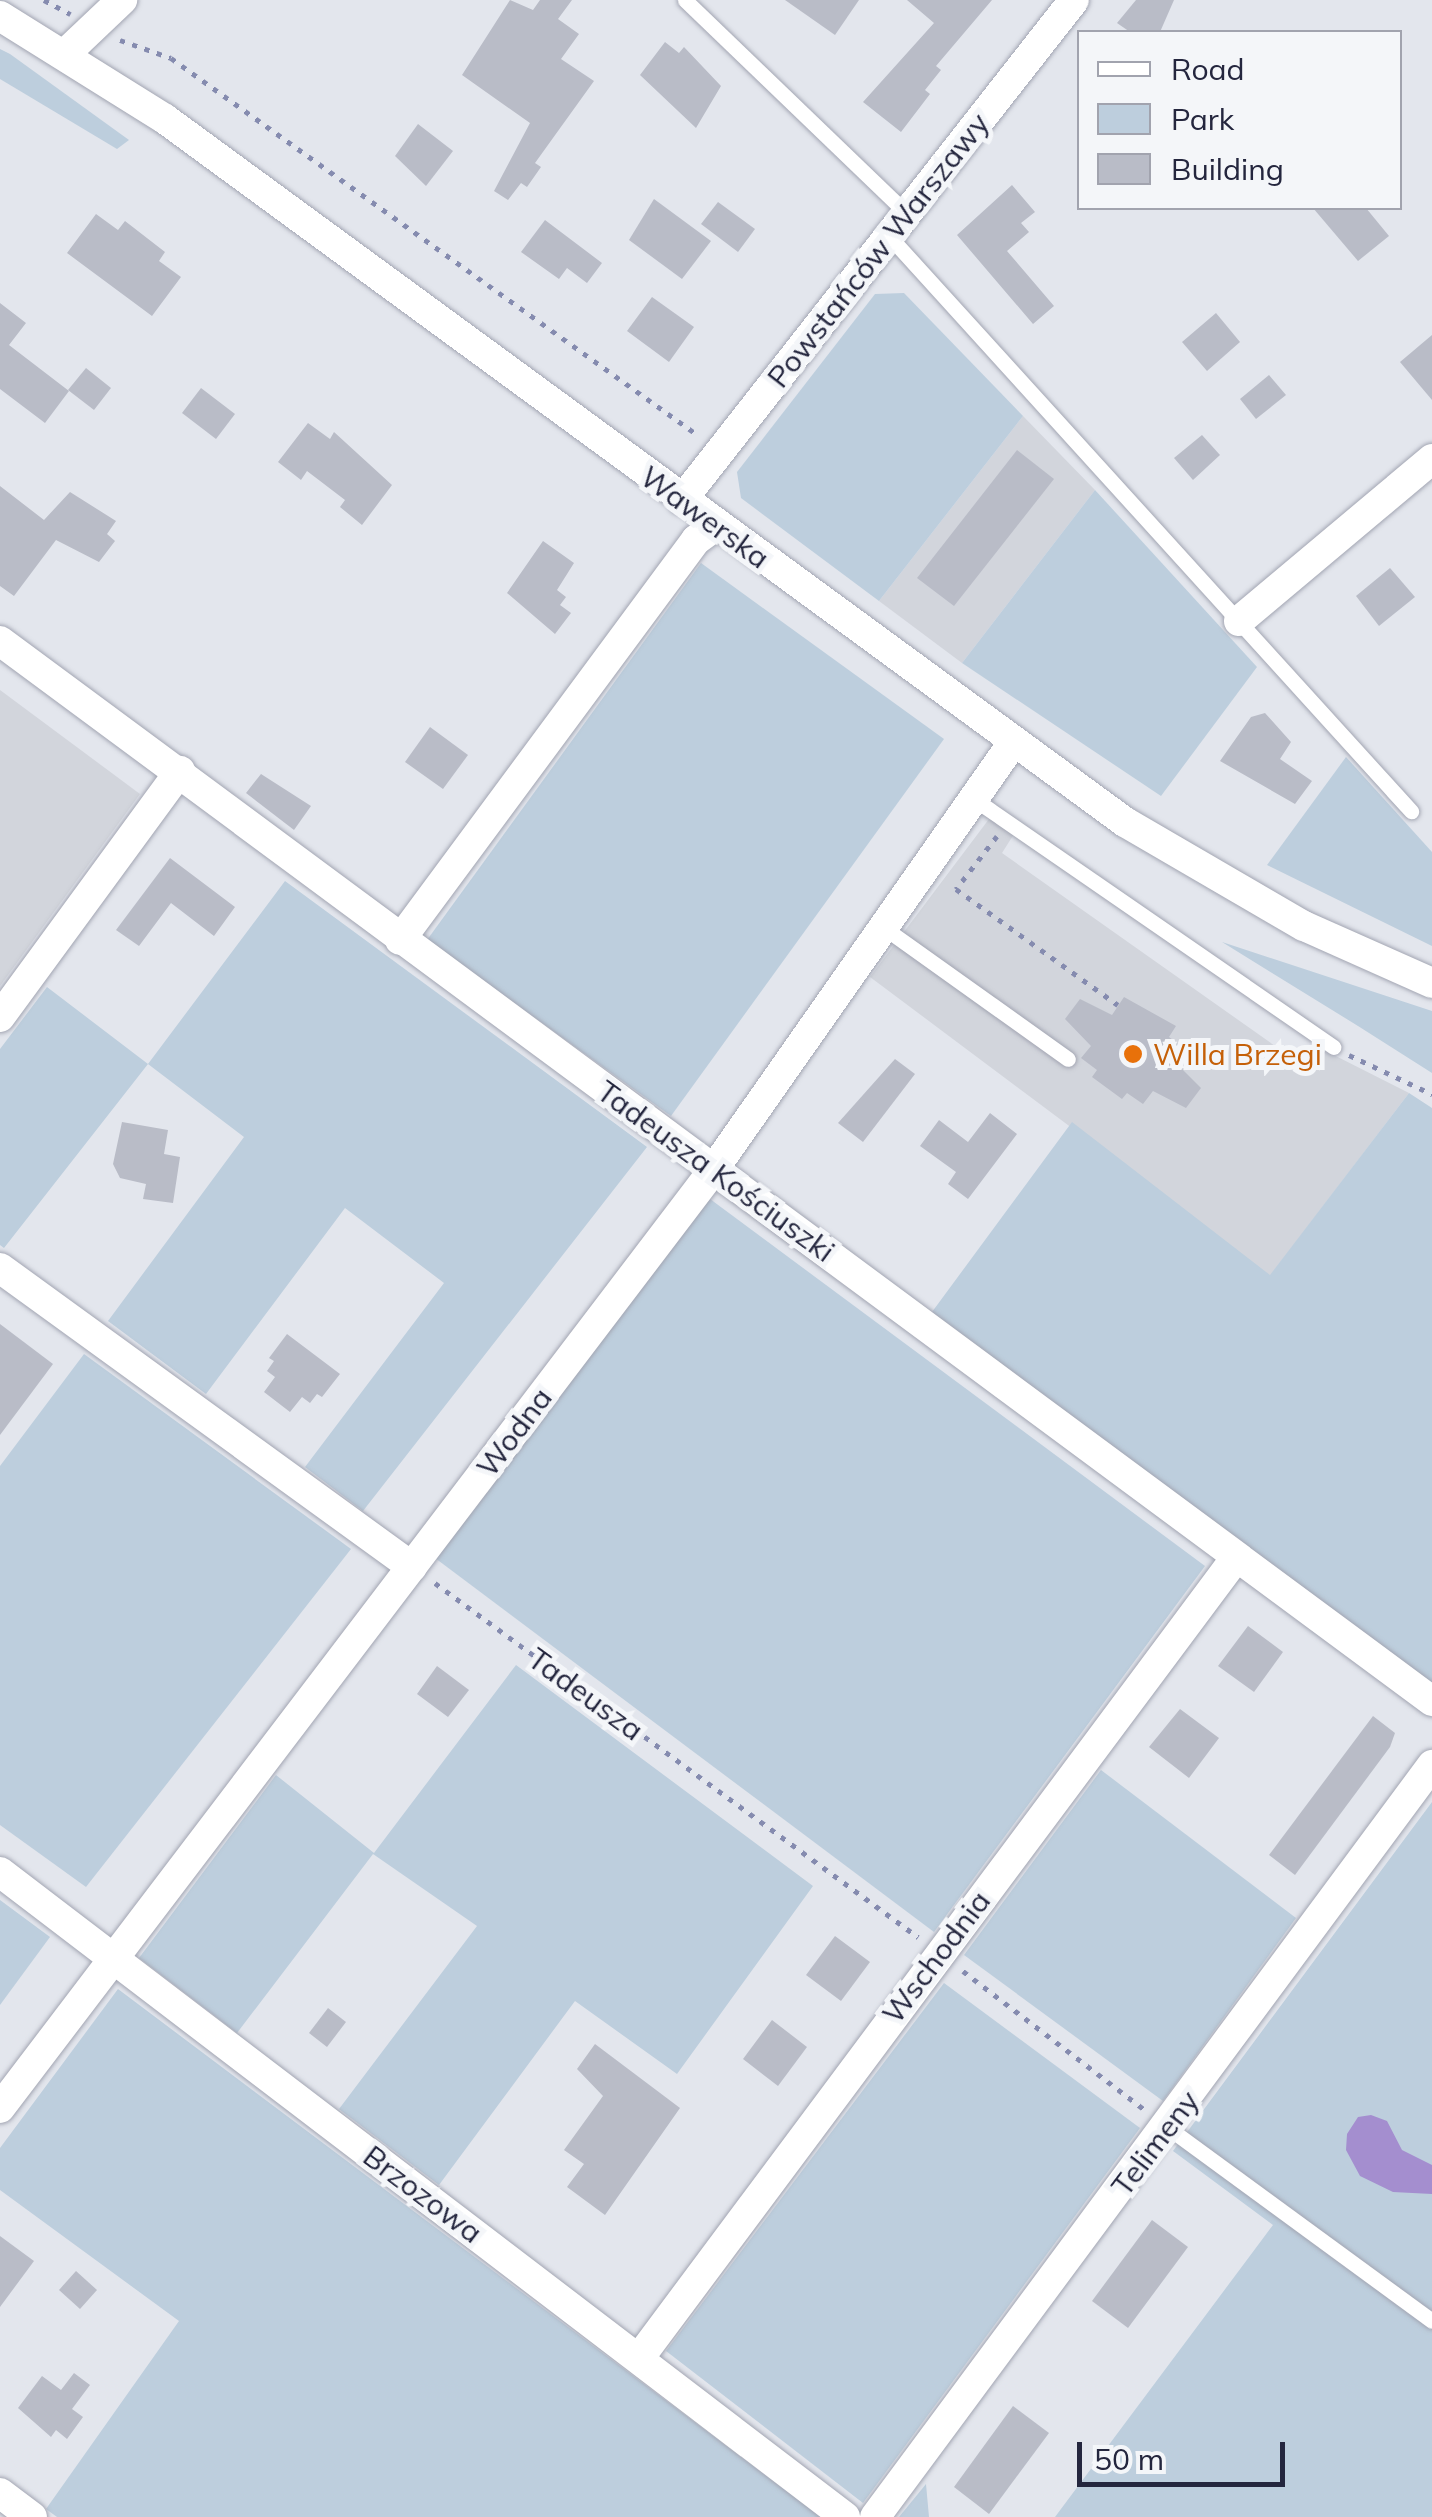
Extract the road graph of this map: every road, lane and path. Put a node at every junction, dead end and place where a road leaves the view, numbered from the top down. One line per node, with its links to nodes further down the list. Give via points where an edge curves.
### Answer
1 (44, 0): 6 (path)
2 (122, 0): 8 (street)
3 (686, 0): 9 (lane)
4 (1074, 0): 9 (street, Powstańców Warszawy)
5 (0, 16): 8 (street, Wawerska)
6 (77, 18)
7 (106, 35): 10 (path, via 171,58 702,438)
8 (65, 54): 12 (street, Wawerska, via 177,128)
9 (897, 224): 12 (street, Powstańców Warszawy); 14 (lane)
10 (694, 449)
11 (1432, 460): 14 (street)
12 (682, 500): 13 (street, Wawerska)
13 (714, 527): 16 (street, Wawerska); 22 (street, via 696,540)
14 (1240, 621): 19 (lane)
15 (0, 640): 17 (street, Tadeusza Kościuszki)
16 (1012, 744): 18 (street, Wodna); 23 (street, Wawerska, via 1228,884)
17 (180, 771): 22 (street, Tadeusza Kościuszki); 25 (street)
18 (977, 801): 20 (lane); 21 (street, Wodna)
19 (1411, 811)
20 (1008, 822): 24 (path, via 956,889); 26 (lane)
21 (884, 927): 27 (lane); 29 (street, Wodna)
22 (400, 940): 29 (street, Tadeusza Kościuszki)
23 (1432, 983)
24 (1118, 1005)
25 (0, 1016)
26 (1333, 1047): 28 (path)
27 (1068, 1059)
28 (1432, 1094)
29 (714, 1169): 31 (street, Tadeusza Kościuszki); 32 (street, Wodna)
30 (0, 1268): 32 (street)
31 (1236, 1559): 33 (street, Tadeusza Kościuszki); 36 (street, Wschodnia)
32 (412, 1566): 36 (path, Tadeusza); 37 (street, Wodna)
33 (1432, 1701)
34 (1432, 1766): 39 (street, Telimeny)
35 (0, 1872): 37 (street, Brzozowa)
36 (939, 1953): 39 (path, Tadeusza); 41 (street, Wschodnia)
37 (110, 1959): 38 (street, Wodna); 41 (street, Brzozowa)
38 (0, 2108)
39 (1167, 2127): 40 (lane); 45 (street, Telimeny)
40 (1432, 2321)
41 (640, 2357): 44 (street, Brzozowa)
42 (0, 2493): 43 (street)
43 (32, 2517)
44 (845, 2517)
45 (875, 2517)

